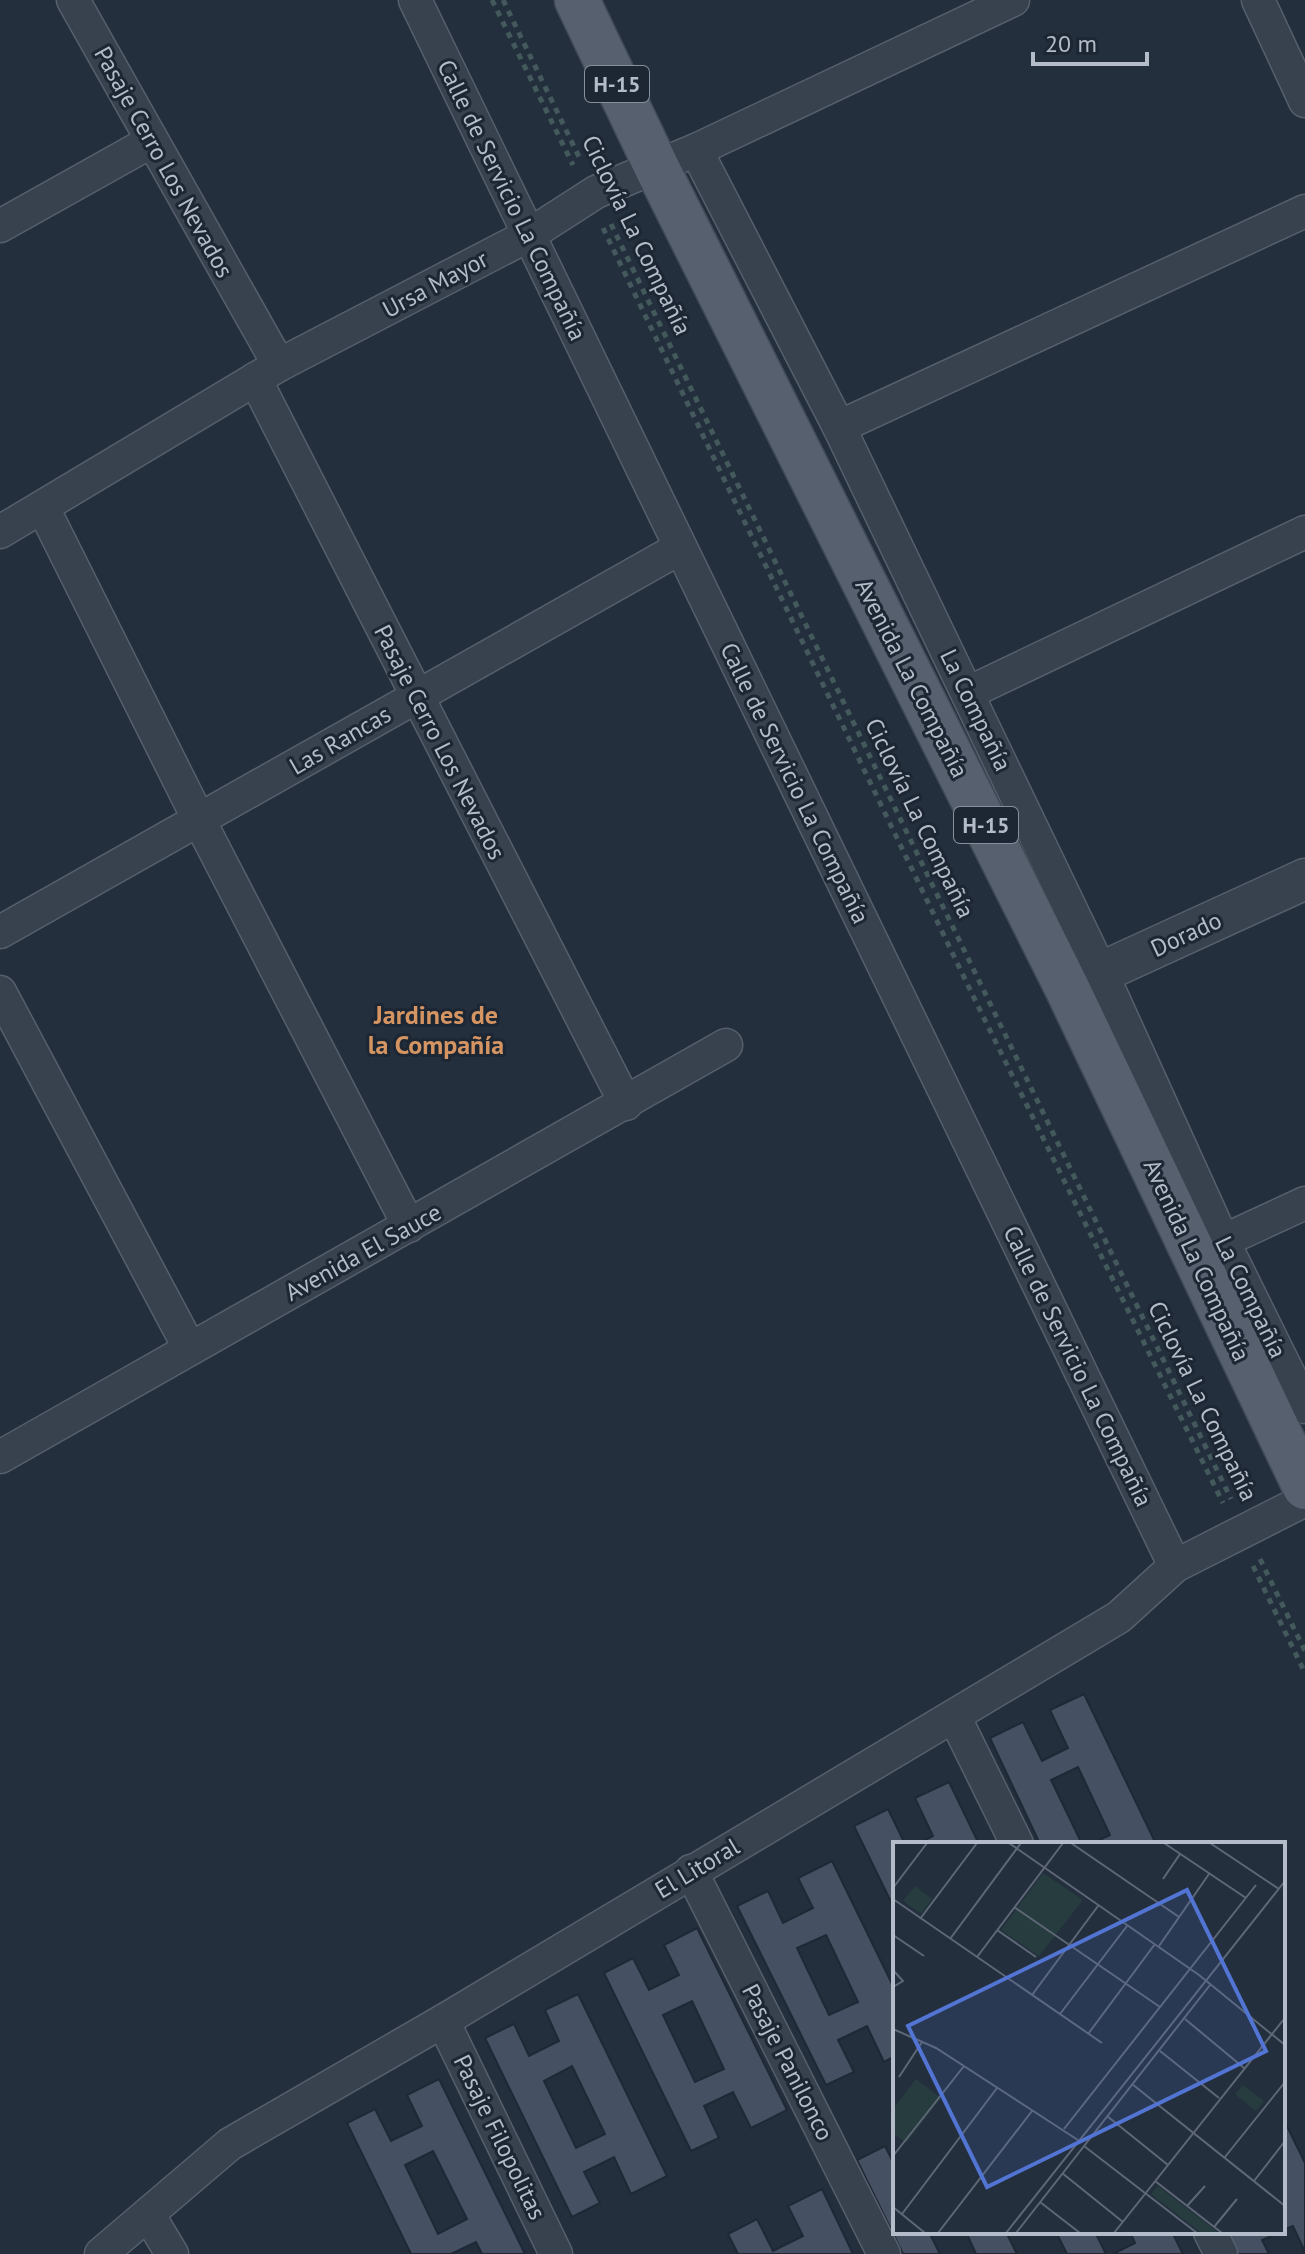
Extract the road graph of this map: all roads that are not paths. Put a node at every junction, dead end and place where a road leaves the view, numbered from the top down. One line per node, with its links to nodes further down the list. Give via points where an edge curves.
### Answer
1 (73, 0): 7 (street, Pasaje Cerro Los Nevados)
2 (415, 0): 12 (street, Calle de Servicio La Compañía)
3 (577, 0): 9 (main road, Avenida La Compañía / H-15)
4 (1013, 0): 8 (street, Ursa Mayor)
5 (1258, 0): 6 (street)
6 (1305, 101)
7 (152, 141): 11 (street); 13 (street, Pasaje Cerro Los Nevados)
8 (696, 150): 9 (street, Ursa Mayor); 14 (street, La Compañía)
9 (657, 168): 12 (street, Ursa Mayor, via 592,195); 24 (main road, Avenida La Compañía / H-15)
10 (1305, 211): 14 (street)
11 (0, 226)
12 (529, 235): 13 (street, Ursa Mayor); 18 (street, Calle de Servicio La Compañía)
13 (267, 372): 15 (street, Ursa Mayor); 20 (street, Pasaje Cerro Los Nevados)
14 (839, 427): 19 (street, La Compañía)
15 (43, 508): 16 (street, Ursa Mayor); 21 (street)
16 (0, 532)
17 (1305, 532): 19 (street)
18 (680, 548): 20 (street, Las Rancas); 36 (street, Calle de Servicio La Compañía)
19 (968, 693): 24 (street, La Compañía)
20 (416, 696): 21 (street, Las Rancas); 27 (street, Pasaje Cerro Los Nevados)
21 (199, 820): 23 (street, Las Rancas); 29 (street)
22 (1305, 879): 24 (street, Dorado)
23 (0, 932)
24 (1085, 981): 30 (street, La Compañía); 34 (main road, Avenida La Compañía / H-15)
25 (0, 992): 31 (street)
26 (726, 1045): 27 (street, Avenida El Sauce)
27 (626, 1104): 29 (street, Avenida El Sauce)
28 (1305, 1203): 30 (street)
29 (409, 1226): 31 (street, Avenida El Sauce)
30 (1223, 1241): 32 (street, La Compañía)
31 (190, 1349): 33 (street, Avenida El Sauce)
32 (1305, 1407)
33 (0, 1457)
34 (1305, 1487)
35 (1305, 1500): 36 (street, El Litoral)
36 (1175, 1566): 37 (street, El Litoral, via 1119,1617)
37 (954, 1716): 38 (street); 39 (street, El Litoral)
38 (1016, 1842)
39 (691, 1871): 40 (street, El Litoral); 46 (street, Pasaje Panilonco)
40 (443, 2021): 41 (street, El Litoral, via 230,2144); 45 (street, Pasaje Filopolitas)
41 (148, 2214): 43 (street, El Litoral); 44 (street)
42 (1211, 2234): 47 (street)
43 (101, 2254)
44 (172, 2254)
45 (556, 2254)
46 (884, 2254)
47 (1221, 2254)

